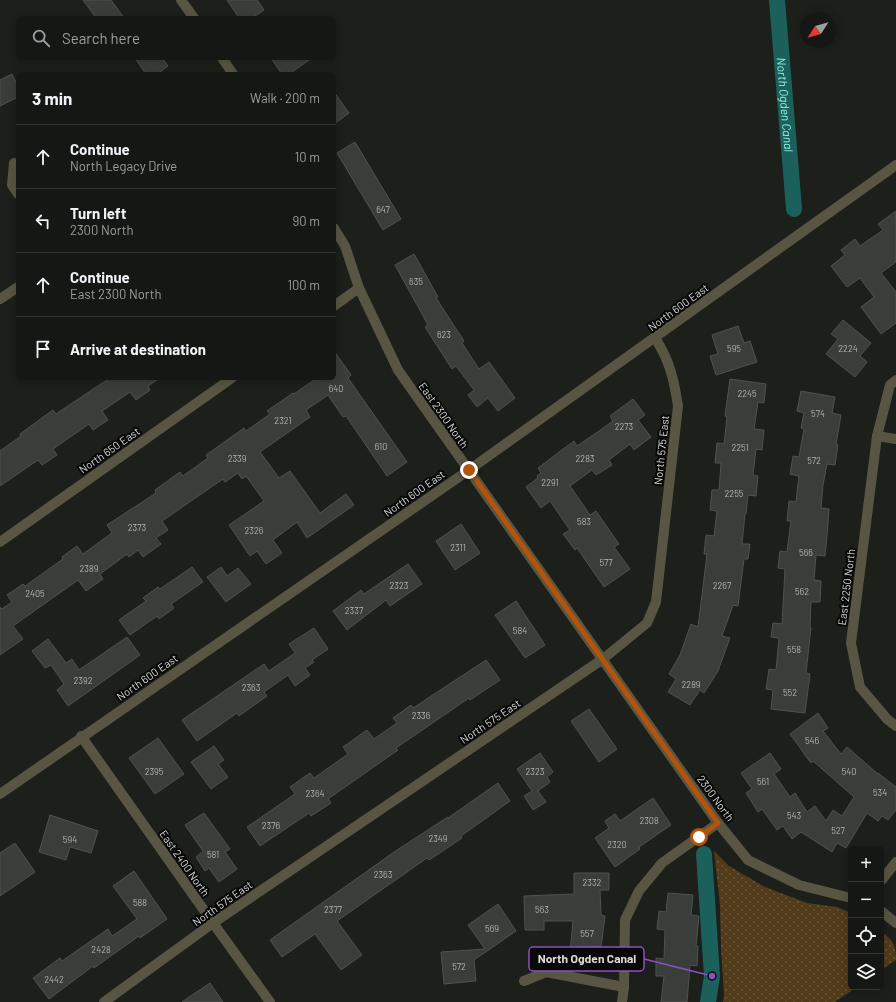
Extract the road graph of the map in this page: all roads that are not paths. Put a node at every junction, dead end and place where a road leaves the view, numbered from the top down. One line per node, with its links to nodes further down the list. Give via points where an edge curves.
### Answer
1 (181, 0): 2 (street)
2 (193, 16)
3 (223, 60): 4 (street)
4 (232, 72)
5 (14, 163): 7 (street, via 12,185)
6 (896, 165): 13 (street, North 600 East)
7 (16, 191)
8 (336, 231): 10 (street, East 2300 North, via 345,246)
9 (16, 288): 11 (street)
10 (359, 288): 12 (street); 18 (street, East 2300 North, via 398,370)
11 (0, 299)
12 (336, 305)
13 (655, 338): 18 (street, North 600 East); 20 (street, North 575 East, via 673,376 678,406 656,602 647,623)
14 (229, 380): 19 (street, North 650 East)
15 (896, 380): 16 (street, via 890,385)
16 (877, 436): 17 (street); 21 (street, East 2250 North, via 851,644 860,687 887,720)
17 (896, 439)
18 (469, 470): 20 (street, East 2300 North); 22 (street, North 600 East)
19 (0, 542)
20 (603, 660): 24 (street, 2300 North); 29 (street, North 575 East)
21 (896, 726)
22 (81, 736): 23 (street, North 600 East); 29 (street, East 2400 North)
23 (0, 794)
24 (718, 823): 27 (street, 2300 North, via 748,860 799,885); 32 (street, via 662,863 639,891 625,920)
25 (896, 862): 26 (street)
26 (884, 877)
27 (848, 897)
28 (884, 913): 30 (street)
29 (213, 923): 33 (street, North 575 East); 34 (street, East 2400 North)
30 (896, 923)
31 (524, 981): 32 (street, via 546,972)
32 (624, 987): 35 (street)
33 (104, 1002)
34 (270, 1002)
35 (622, 1002)

